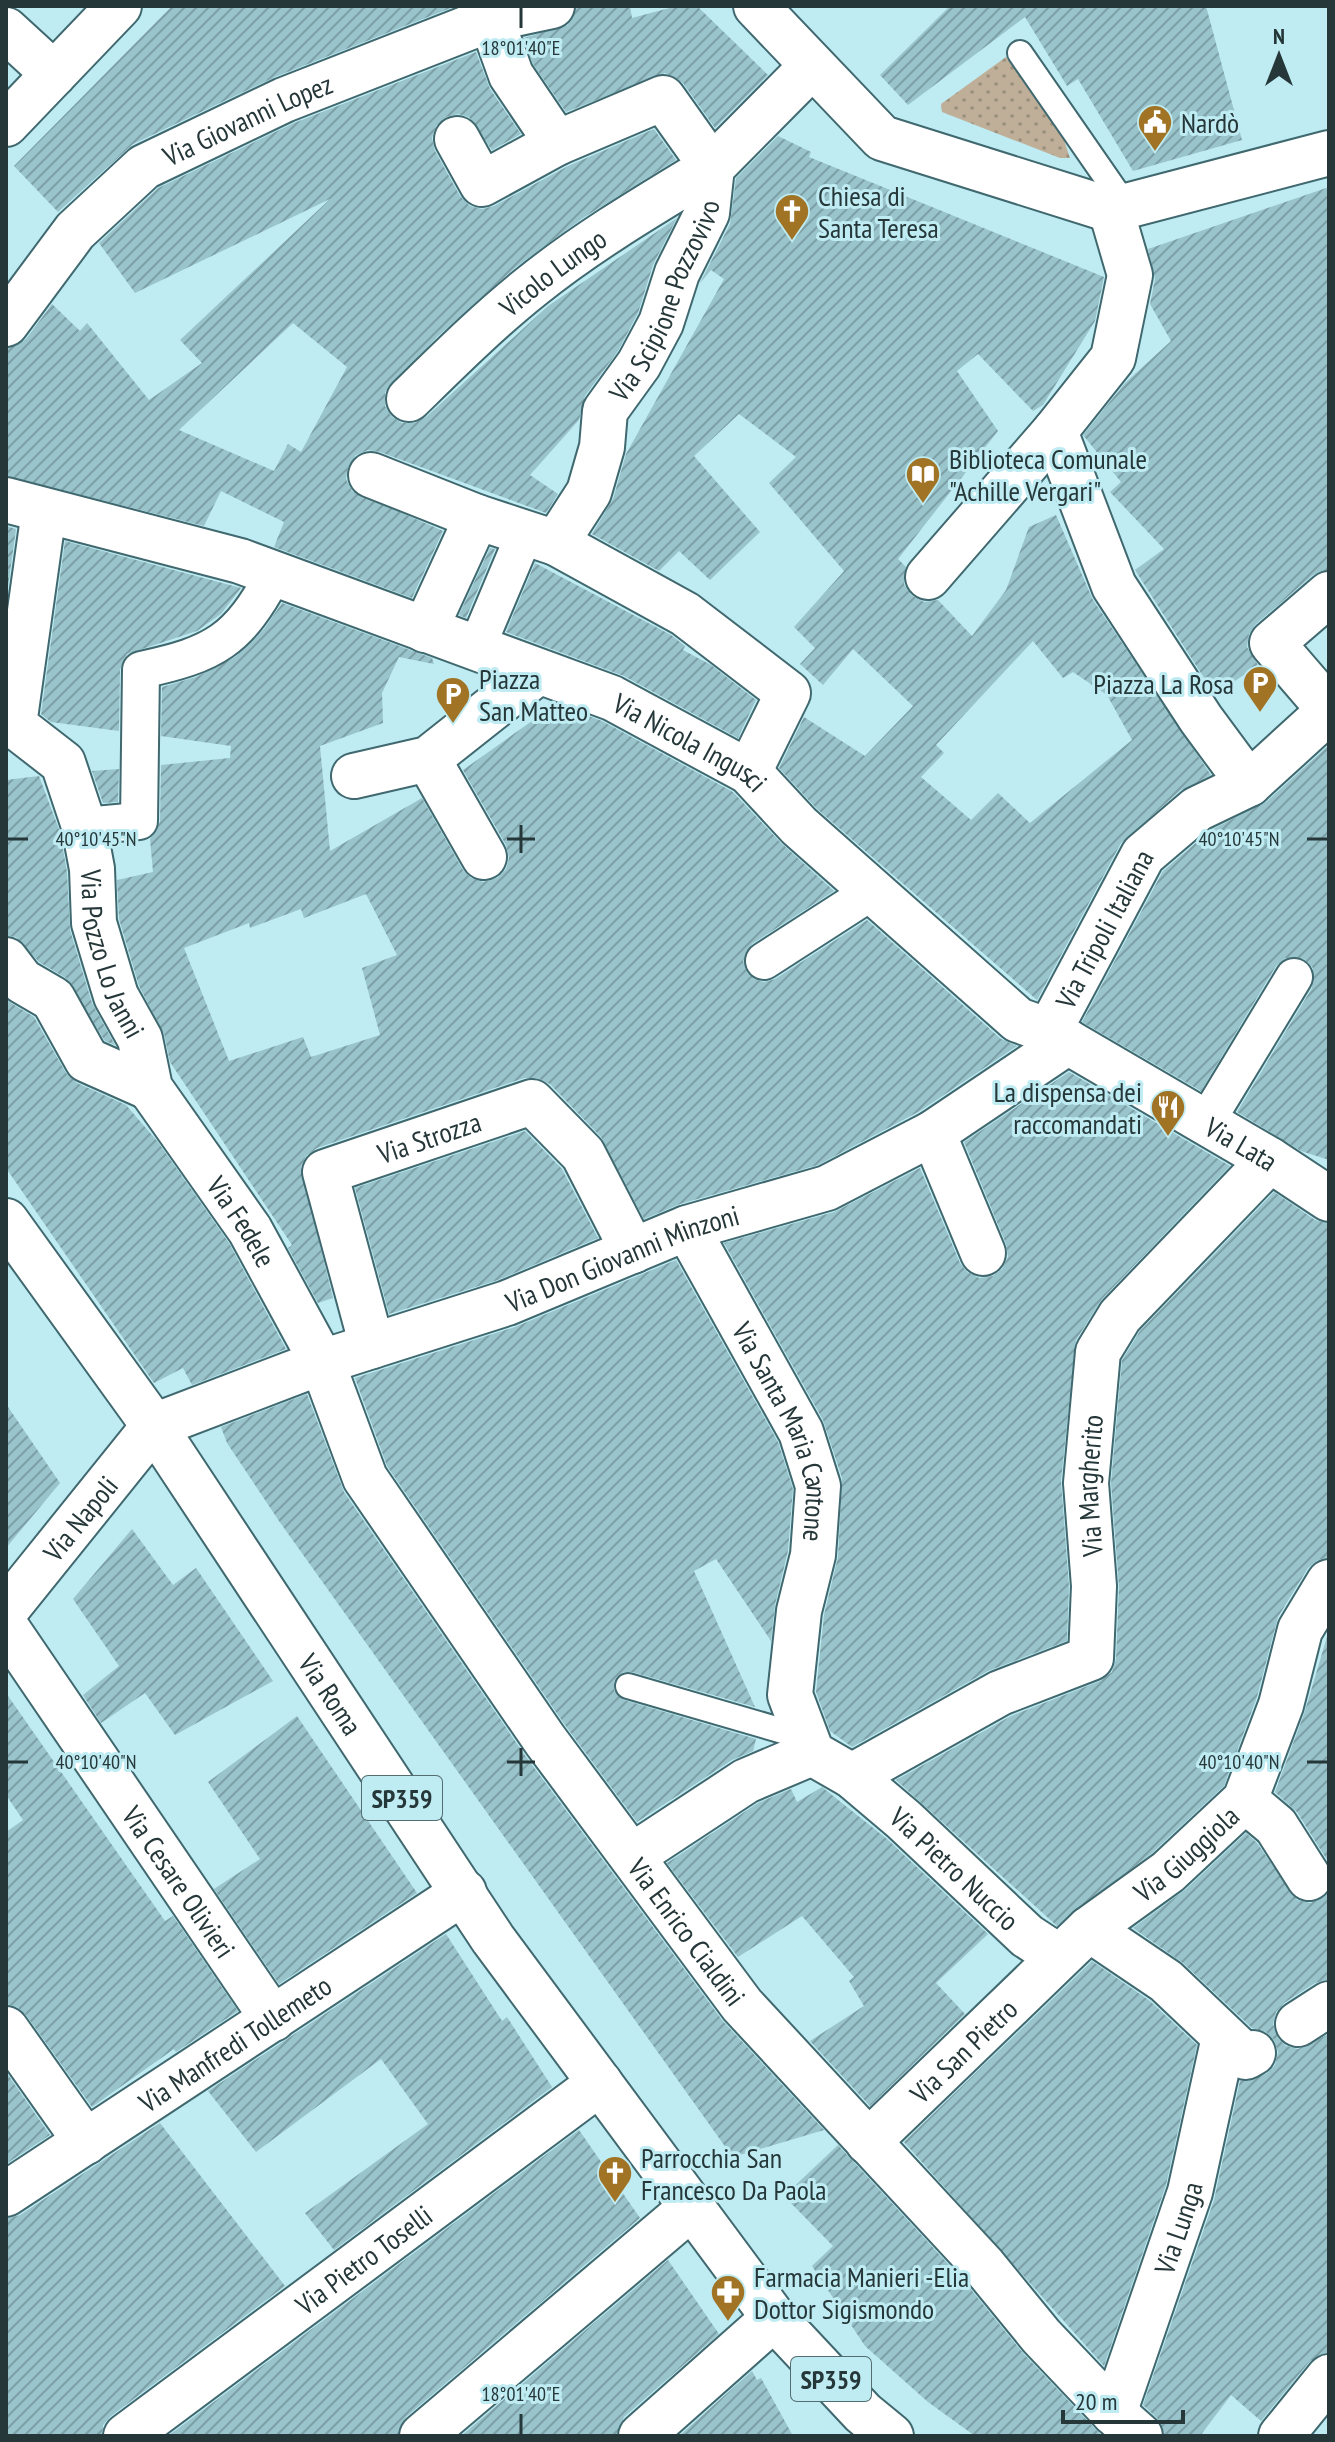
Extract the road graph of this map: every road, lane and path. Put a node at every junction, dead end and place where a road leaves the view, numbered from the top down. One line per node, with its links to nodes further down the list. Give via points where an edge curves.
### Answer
1 (119, 6): 8 (street)
2 (552, 6): 4 (street, Via Giovanni Lopez)
3 (756, 6): 7 (street)
4 (491, 19): 11 (street, via 511,75); 15 (street, Via Giovanni Lopez, via 284,100 144,167 75,231)
5 (6, 30): 8 (street)
6 (1020, 53): 14 (lane)
7 (811, 67): 13 (street, Via Scipione Pozzovivo); 14 (street, via 882,138)
8 (54, 74): 9 (street)
9 (6, 124)
10 (457, 139): 11 (street, via 482,184)
11 (557, 143): 13 (street, via 663,98)
12 (1329, 153): 14 (street)
13 (712, 167): 16 (street, Vicolo Lungo, via 533,285); 21 (street, Via Scipione Pozzovivo, via 707,213 677,273 661,323 605,411 602,447 589,492)
14 (1118, 208): 17 (street, via 1130,275 1113,358)
15 (6, 324)
16 (409, 399)
17 (1055, 431): 23 (street); 32 (street, via 1114,586)
18 (371, 475): 20 (street)
19 (25, 505): 22 (street, Via Nicola Ingusci); 33 (street, Via Pozzo Lo Janni, via 14,725 63,763)
20 (477, 517): 21 (street); 25 (street)
21 (540, 538): 26 (street); 30 (street, via 685,614 788,693)
22 (274, 574): 25 (street, Via Nicola Ingusci); 33 (street, via 252,614 228,638 186,660 141,670 139,821)
23 (928, 577)
24 (1329, 594): 28 (street, via 1272,643)
25 (425, 630): 26 (street, Via Nicola Ingusci)
26 (476, 649): 27 (street, Via Nicola Ingusci)
27 (538, 672): 29 (street); 30 (street, Via Nicola Ingusci, via 612,698)
28 (1329, 710): 32 (street)
29 (428, 759): 31 (street); 34 (street)
30 (749, 772): 35 (street, Via Nicola Ingusci)
31 (354, 776)
32 (1249, 784): 39 (street, Via Tripoli Italiana, via 1197,809 1143,855)
33 (84, 826): 40 (street, Via Pozzo Lo Janni, via 94,923 116,996 140,1039)
34 (484, 857)
35 (871, 892): 37 (street); 39 (street, Via Nicola Ingusci, via 1018,1020)
36 (6, 960): 40 (street, via 22,981 53,999 87,1060)
37 (764, 961)
38 (1294, 977): 41 (street)
39 (1058, 1036): 41 (street, Via Lata); 42 (street, Via Don Giovanni Minzoni)
40 (150, 1088): 51 (street, Via Fedele, via 250,1230)
41 (1206, 1122): 43 (street, Via Lata)
42 (933, 1133): 47 (street, Via Don Giovanni Minzoni, via 827,1188); 49 (street)
43 (1270, 1160): 44 (street); 45 (street, Via Lata); 58 (street, Via Margherito, via 1120,1316 1098,1352 1086,1483 1094,1586 1091,1658 1000,1693)
44 (1329, 1177)
45 (1329, 1199)
46 (6, 1221): 52 (street, Via Roma / SP359)
47 (687, 1228): 48 (street, Via Don Giovanni Minzoni); 57 (street, Via Santa Maria Cantone, via 801,1432 818,1486 813,1555 799,1611 790,1695)
48 (633, 1251): 50 (street, Via Don Giovanni Minzoni, via 507,1303); 50 (street, Via Strozza, via 583,1154 532,1102 325,1172)
49 (983, 1253)
50 (372, 1346): 51 (street, Via Don Giovanni Minzoni)
51 (322, 1362): 52 (street, Via Don Giovanni Minzoni); 60 (street, Via Enrico Cialdini, via 365,1478 545,1740)
52 (154, 1426): 54 (street, Via Napoli); 62 (street, Via Roma / SP359)
53 (1329, 1582): 59 (street, Via Giuggiola, via 1300,1630 1281,1705)
54 (6, 1610)
55 (6, 1627): 64 (street, Via Cesare Olivieri)
56 (628, 1686): 57 (lane)
57 (809, 1745): 58 (street, Via Pietro Nuccio); 60 (street)
58 (852, 1776): 63 (street, Via Pietro Nuccio, via 1027,1936)
59 (1245, 1800): 61 (street, via 1276,1826); 63 (street, Via Giuggiola, via 1168,1872)
60 (632, 1856): 68 (street, Via Enrico Cialdini, via 742,2005)
61 (1309, 1878)
62 (464, 1892): 64 (street, Via Manfredi Tollemeto); 66 (street, Via Roma / SP359)
63 (1074, 1943): 68 (street, Via San Pietro); 73 (street, Via Lunga, via 1166,1981 1238,2045 1190,2192)
64 (273, 2019): 67 (street, Via Manfredi Tollemeto)
65 (6, 2029): 67 (street)
66 (600, 2083): 70 (street, Via Roma / SP359); 74 (street, Via Pietro Toselli)
67 (86, 2142): 69 (street, Via Manfredi Tollemeto)
68 (868, 2142): 73 (street, Via Enrico Cialdini)
69 (6, 2194)
70 (692, 2207): 71 (street, SP359); 75 (street)
71 (774, 2318): 76 (street); 77 (street, SP359)
72 (1329, 2377): 78 (street)
73 (1127, 2425)
74 (126, 2436)
75 (422, 2436)
76 (641, 2436)
77 (891, 2436)
78 (1281, 2436)

